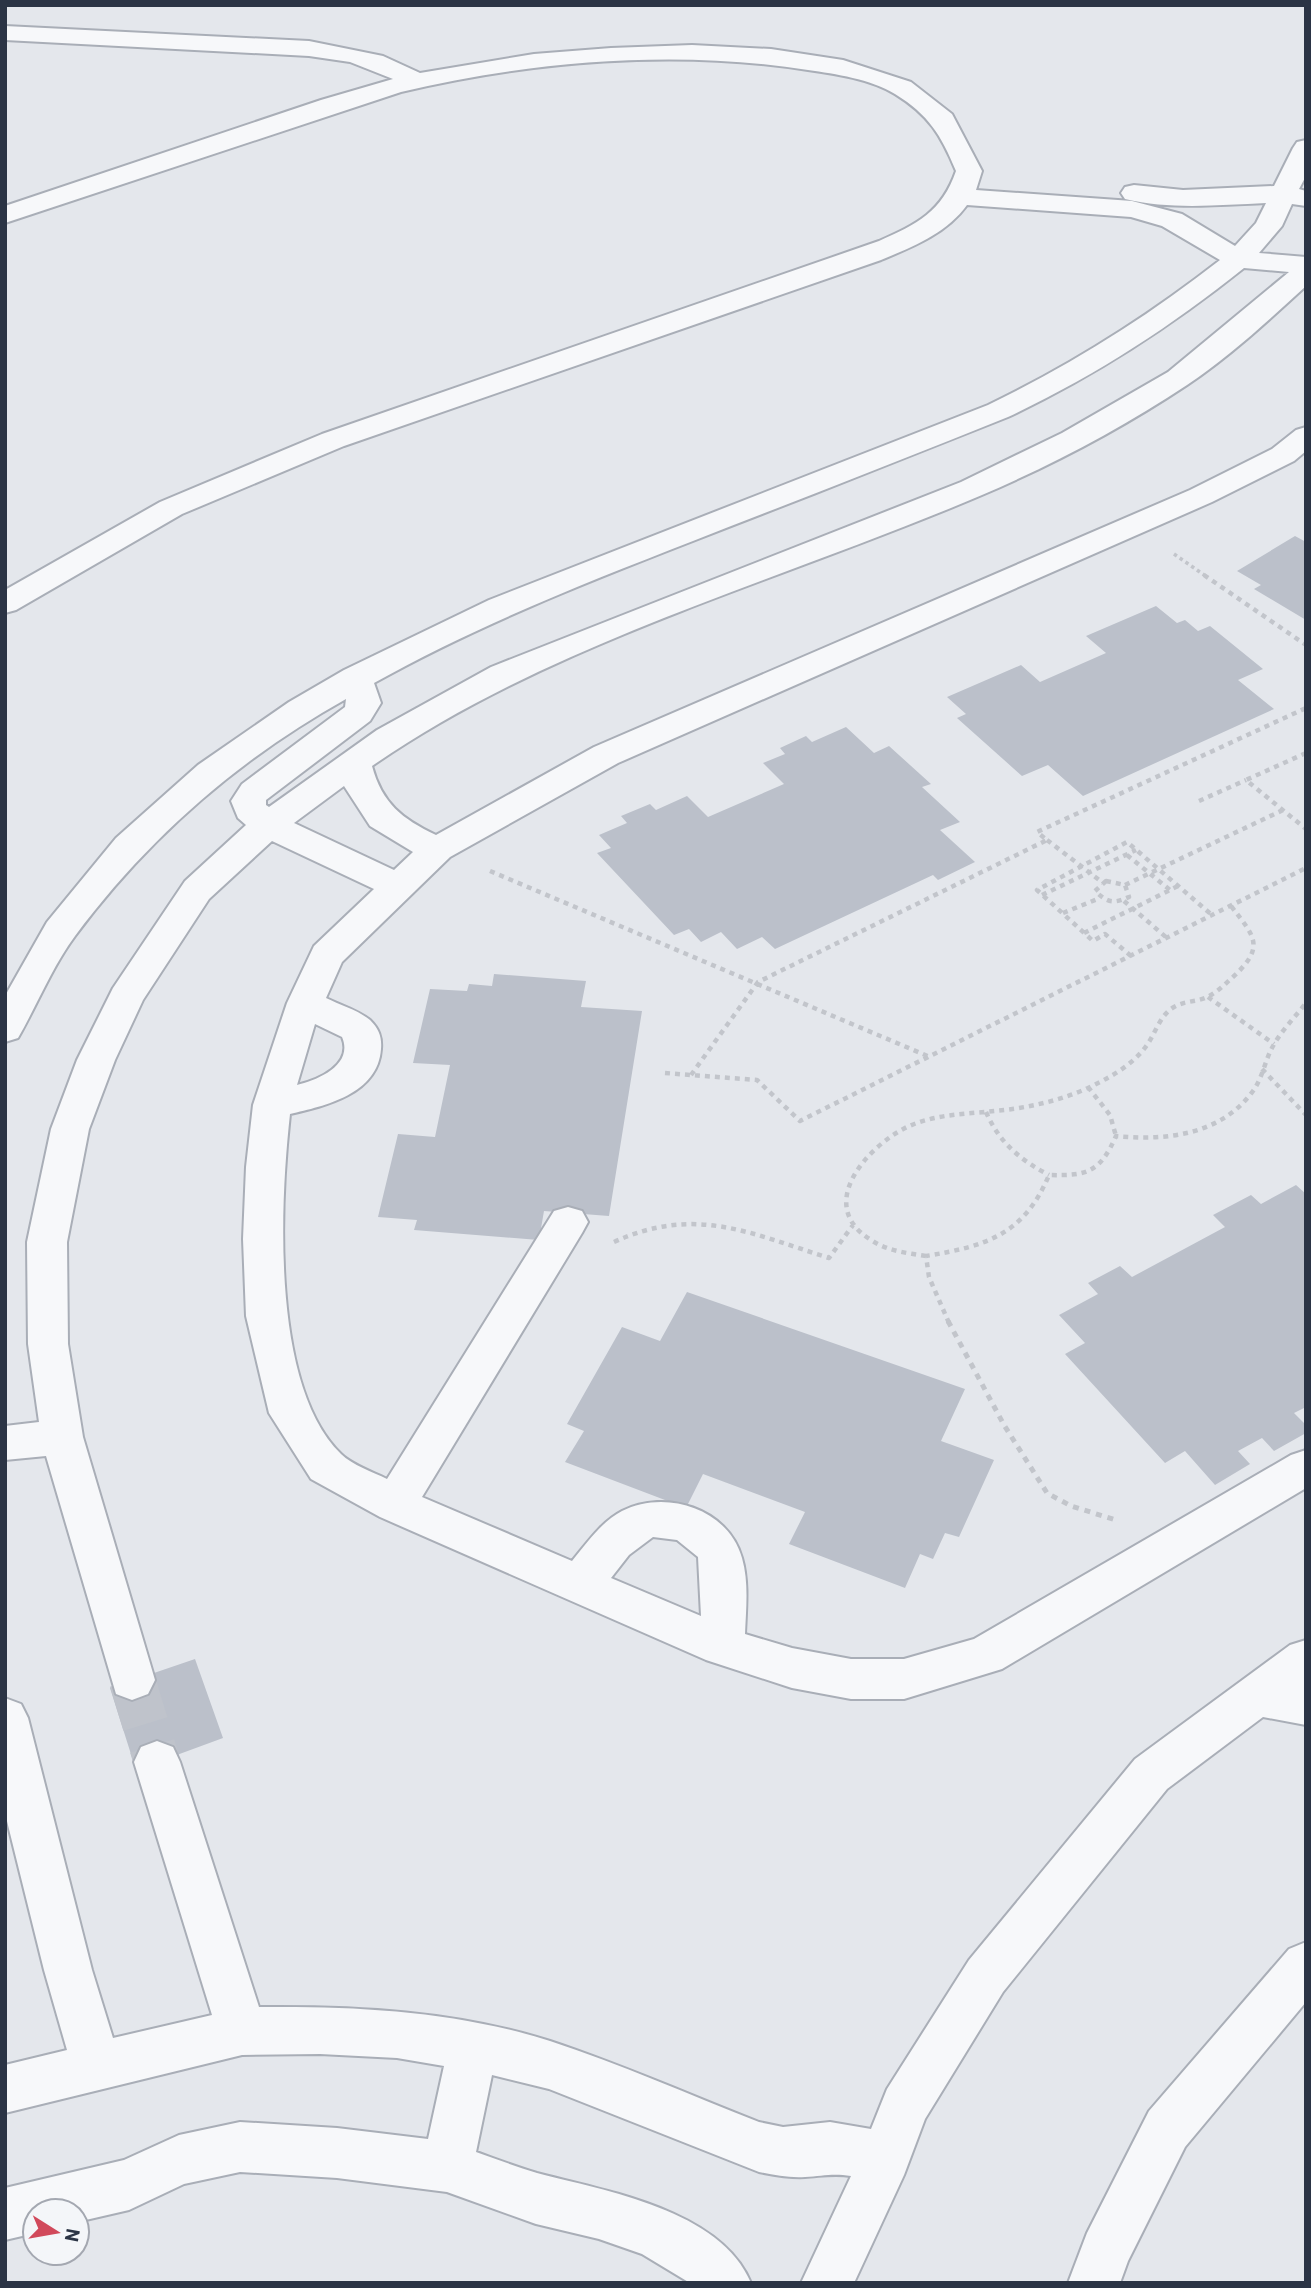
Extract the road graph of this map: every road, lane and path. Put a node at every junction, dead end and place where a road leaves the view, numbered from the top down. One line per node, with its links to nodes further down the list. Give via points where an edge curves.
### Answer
1 (5, 33): 2 (street, via 343,51 391,65)
2 (416, 81): 4 (street, via 540,61 642,54 738,56 841,67 891,82 943,118); 6 (street)
3 (1306, 148): 5 (street)
4 (964, 184): 5 (street, via 1183,198); 7 (street, via 1157,214); 11 (street, via 936,222 903,241 333,440 171,508)
5 (1296, 197): 7 (street)
6 (5, 215)
7 (1238, 259): 8 (street); 13 (street, via 1166,316 1053,385 998,411 510,602)
8 (1306, 268): 16 (street, via 1266,308 1178,378 1073,439 972,488 503,674)
9 (1306, 436): 10 (street, via 1283,455)
10 (1133, 525): 12 (path); 26 (street, via 606,755)
11 (5, 603)
12 (1306, 645)
13 (356, 677): 20 (street, via 364,703 358,714 248,801 250,810); 49 (street, via 265,732 205,777 122,853 22,991)
14 (1306, 708): 22 (path, via 1037,832)
15 (1306, 753): 17 (path)
16 (354, 762): 20 (street); 26 (street, via 359,788 376,813 403,834)
17 (1246, 780): 18 (path); 19 (path)
18 (1199, 801)
19 (1283, 810): 21 (path); 27 (path)
20 (279, 816): 26 (street); 65 (street, via 197,890 126,997 70,1129 47,1242 48,1344)
21 (1306, 829)
22 (1047, 840): 25 (path); 45 (path)
23 (1136, 850): 24 (path); 25 (path, via 1127,842); 27 (path)
24 (1127, 855): 29 (path); 30 (path)
25 (1083, 866): 29 (path); 35 (path, via 1037,890)
26 (417, 868): 45 (path); 47 (street, via 327,956)
27 (1158, 868): 30 (path); 33 (path)
28 (1306, 868): 38 (path)
29 (1091, 873): 31 (path); 35 (path)
30 (1148, 873): 32 (path); 34 (path)
31 (1103, 883): 32 (path); 36 (path, via 1096,891)
32 (1125, 885): 37 (path, via 1129,897)
33 (1178, 886): 34 (path); 41 (path)
34 (1170, 890): 39 (path)
35 (1042, 895): 40 (path)
36 (1100, 898): 37 (path); 40 (path)
37 (1124, 901): 39 (path)
38 (1231, 905): 41 (path); 46 (path, via 1256,941 1256,955)
39 (1134, 910): 42 (path); 43 (path)
40 (1063, 914): 42 (path)
41 (1212, 915): 43 (path)
42 (1084, 933): 44 (path, via 1093,941 1105,934)
43 (1167, 938): 44 (path)
44 (1132, 956): 51 (path)
45 (758, 982): 51 (path); 54 (path)
46 (1208, 997): 50 (path); 55 (path, via 1177,1005 1163,1016 1131,1062)
47 (305, 1003): 56 (street); 56 (street, via 355,1028 363,1037 362,1057 341,1084)
48 (1306, 1003): 50 (path)
49 (5, 1029)
50 (1274, 1044): 52 (path)
51 (931, 1057): 54 (path, via 800,1121 757,1080)
52 (1262, 1069): 58 (path); 59 (path, via 1255,1089 1226,1119 1172,1138)
53 (664, 1073): 54 (path)
54 (691, 1075)
55 (1088, 1087): 57 (path, via 1024,1107); 59 (path, via 1110,1115)
56 (272, 1105): 68 (street, via 263,1239 266,1316 290,1413 326,1467)
57 (986, 1112): 60 (path, via 993,1131 1009,1150); 62 (path, via 930,1118 884,1140 866,1157 845,1191)
58 (1306, 1115)
59 (1116, 1136): 60 (path, via 1104,1163 1094,1172)
60 (1049, 1175): 64 (path, via 1029,1216 1000,1238)
61 (569, 1222): 68 (street)
62 (853, 1225): 63 (path, via 829,1258 710,1223 683,1220 632,1231); 64 (path, via 884,1249)
63 (610, 1244)
64 (926, 1256): 69 (path, via 929,1278 943,1307 1027,1467 1047,1493 1099,1515)
65 (62, 1437): 66 (street); 73 (street)
66 (5, 1443)
67 (1306, 1466): 69 (street)
68 (395, 1504): 70 (street)
69 (1182, 1538): 71 (street, via 986,1655 904,1679 851,1678 792,1668)
70 (580, 1584): 71 (street); 71 (street, via 634,1524 649,1518 684,1523 701,1531 721,1559)
71 (722, 1646)
72 (1306, 1659): 74 (street)
73 (132, 1681)
74 (1257, 1696): 75 (street); 83 (street, via 1152,1774 986,1976 905,2106)
75 (1306, 1705)
76 (5, 1718): 81 (street, via 68,1970)
77 (157, 1762): 79 (street)
78 (1306, 1965): 88 (street, via 1167,2129 1105,2251)
79 (242, 2031): 80 (street, via 397,2035); 81 (street)
80 (473, 2047): 83 (street, via 549,2065 759,2147 794,2152 830,2147); 84 (street)
81 (97, 2066): 82 (street)
82 (5, 2089)
83 (886, 2158): 87 (street)
84 (447, 2167): 85 (street, via 240,2147 179,2160 129,2184); 86 (street, via 656,2233 708,2264)
85 (5, 2214)
86 (725, 2283)
87 (827, 2283)
88 (1094, 2283)

